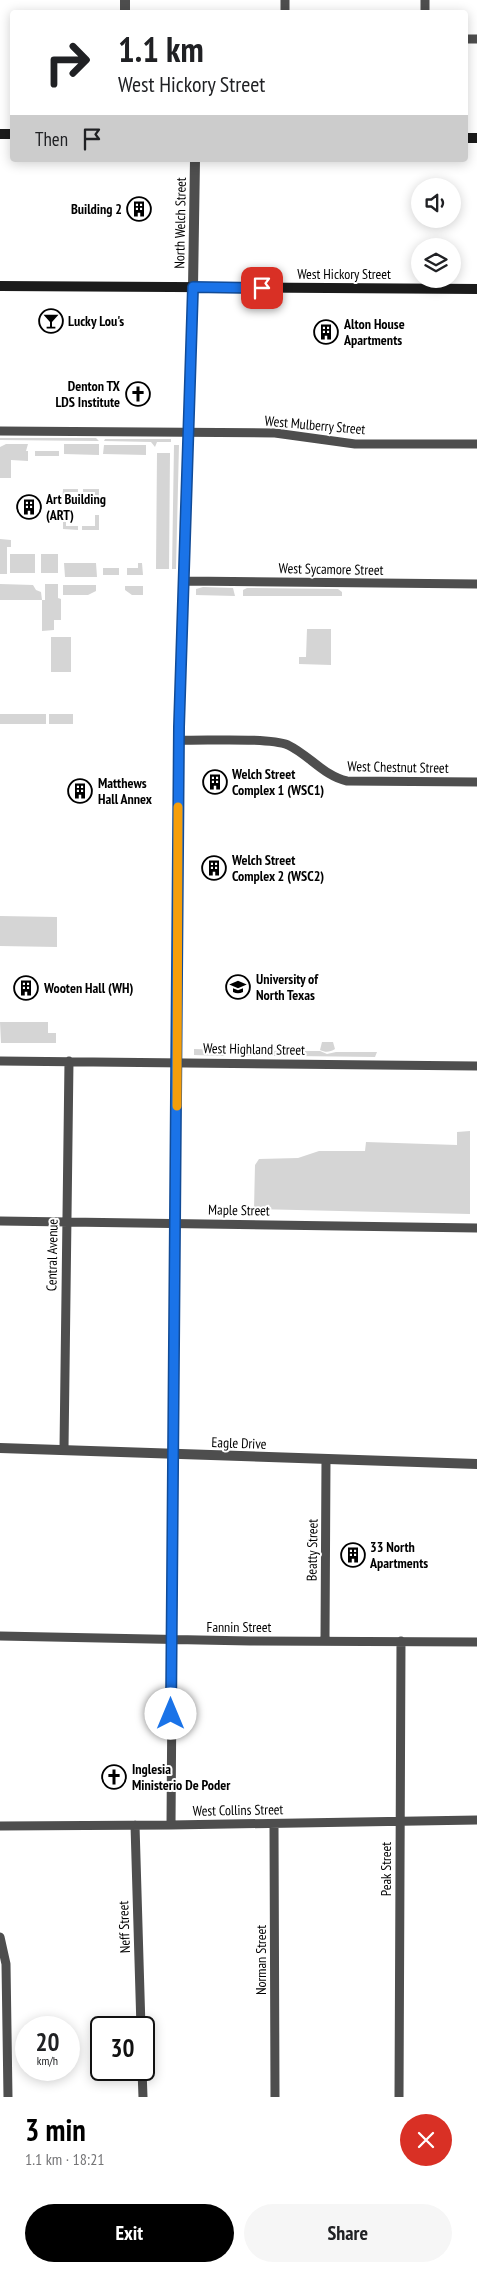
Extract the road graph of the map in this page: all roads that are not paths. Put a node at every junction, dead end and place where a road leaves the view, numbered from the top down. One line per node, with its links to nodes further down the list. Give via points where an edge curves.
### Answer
1 (195, 162): 3 (street, North Welch Street)
2 (0, 286): 3 (main road, West Hickory Street)
3 (193, 287): 4 (main road, West Hickory Street); 6 (street)
4 (477, 289)
5 (0, 431): 6 (street, West Mulberry Street)
6 (188, 433): 7 (street, West Mulberry Street, via 285,434 355,444); 8 (street)
7 (477, 444)
8 (185, 581): 9 (street, West Sycamore Street); 10 (street)
9 (477, 584)
10 (179, 740): 11 (street, West Chestnut Street, via 286,745 329,774 348,781); 14 (street)
11 (477, 782)
12 (0, 1061): 13 (street, West Highland Street)
13 (69, 1061): 14 (street, West Highland Street); 17 (street, Central Avenue)
14 (178, 1062): 15 (street, West Highland Street); 18 (street)
15 (477, 1066)
16 (0, 1221): 17 (street, Maple Street)
17 (67, 1222): 18 (street, Maple Street); 21 (street, Central Avenue)
18 (176, 1223): 19 (street, Maple Street); 22 (street)
19 (477, 1228)
20 (0, 1448): 21 (street, Eagle Drive)
21 (64, 1449): 22 (street, Eagle Drive)
22 (174, 1455): 23 (street, Eagle Drive); 26 (street)
23 (326, 1459): 24 (street, Eagle Drive); 27 (street, Beatty Street)
24 (477, 1464)
25 (0, 1636): 26 (street, Fannin Street)
26 (171, 1640): 27 (street, Fannin Street); 34 (street)
27 (324, 1640): 28 (street, Fannin Street)
28 (401, 1642): 29 (street, Fannin Street); 31 (street, Peak Street)
29 (477, 1642)
30 (477, 1820): 31 (street, West Collins Street)
31 (400, 1822): 32 (street, West Collins Street); 42 (street, Peak Street)
32 (274, 1824): 34 (street, West Collins Street); 41 (street, Norman Street)
33 (135, 1825): 34 (street, West Collins Street); 35 (street, West Collins Street); 37 (street, Neff Street)
34 (171, 1825)
35 (0, 1826)
36 (0, 1937): 39 (street, via 5,1954)
37 (141, 2016)
38 (142, 2081): 40 (street)
39 (8, 2097)
40 (143, 2097)
41 (275, 2097)
42 (399, 2097)

